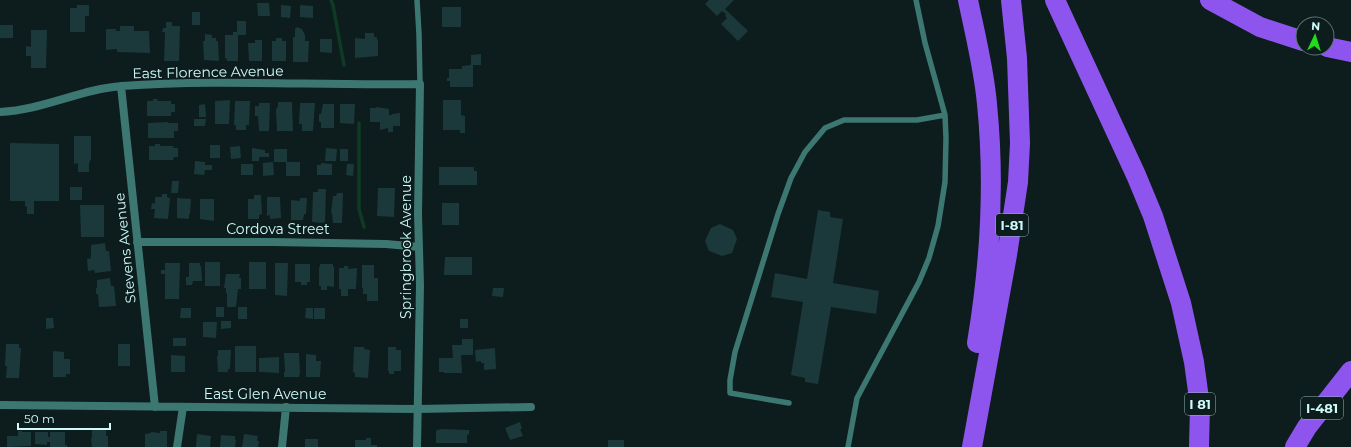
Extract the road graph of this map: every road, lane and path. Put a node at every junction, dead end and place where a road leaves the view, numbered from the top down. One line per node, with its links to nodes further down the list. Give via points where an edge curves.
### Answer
1 (417, 0): 10 (lane)
2 (916, 0): 13 (lane)
3 (968, 0): 28 (highway, via 987,103 990,196 985,289)
4 (1011, 0): 29 (highway, I-81, via 1017,65 1020,143 1018,182)
5 (1054, 0): 30 (highway, I 81, via 1120,138 1153,216 1182,304 1200,406)
6 (1210, 0): 7 (highway, via 1260,27)
7 (1295, 38)
8 (1335, 49): 9 (highway)
9 (1351, 52)
10 (420, 84): 11 (street, East Florence Avenue); 15 (street, Springbrook Avenue)
11 (121, 86): 12 (street, East Florence Avenue); 14 (street, Stevens Avenue)
12 (0, 112)
13 (945, 115): 17 (lane, via 917,120 844,120 825,128 804,152 778,214 735,352 730,380 730,393); 27 (lane, via 945,182 938,226 929,258 919,282 857,398)
14 (137, 242): 15 (street, Cordova Street, via 386,244); 19 (street, Stevens Avenue)
15 (419, 247): 23 (street, Springbrook Avenue)
16 (1351, 371): 31 (highway, I-481)
17 (789, 403)
18 (0, 405): 19 (street, East Glen Avenue)
19 (155, 406): 20 (street, East Glen Avenue)
20 (183, 407): 21 (street, East Glen Avenue); 24 (street)
21 (286, 407): 23 (street, East Glen Avenue); 25 (street)
22 (531, 407): 23 (street, East Glen Avenue)
23 (417, 409): 26 (street, Springbrook Avenue)
24 (177, 447)
25 (282, 447)
26 (417, 447)
27 (848, 447)
28 (961, 447)
29 (972, 447)
30 (1199, 447)
31 (1295, 447)

